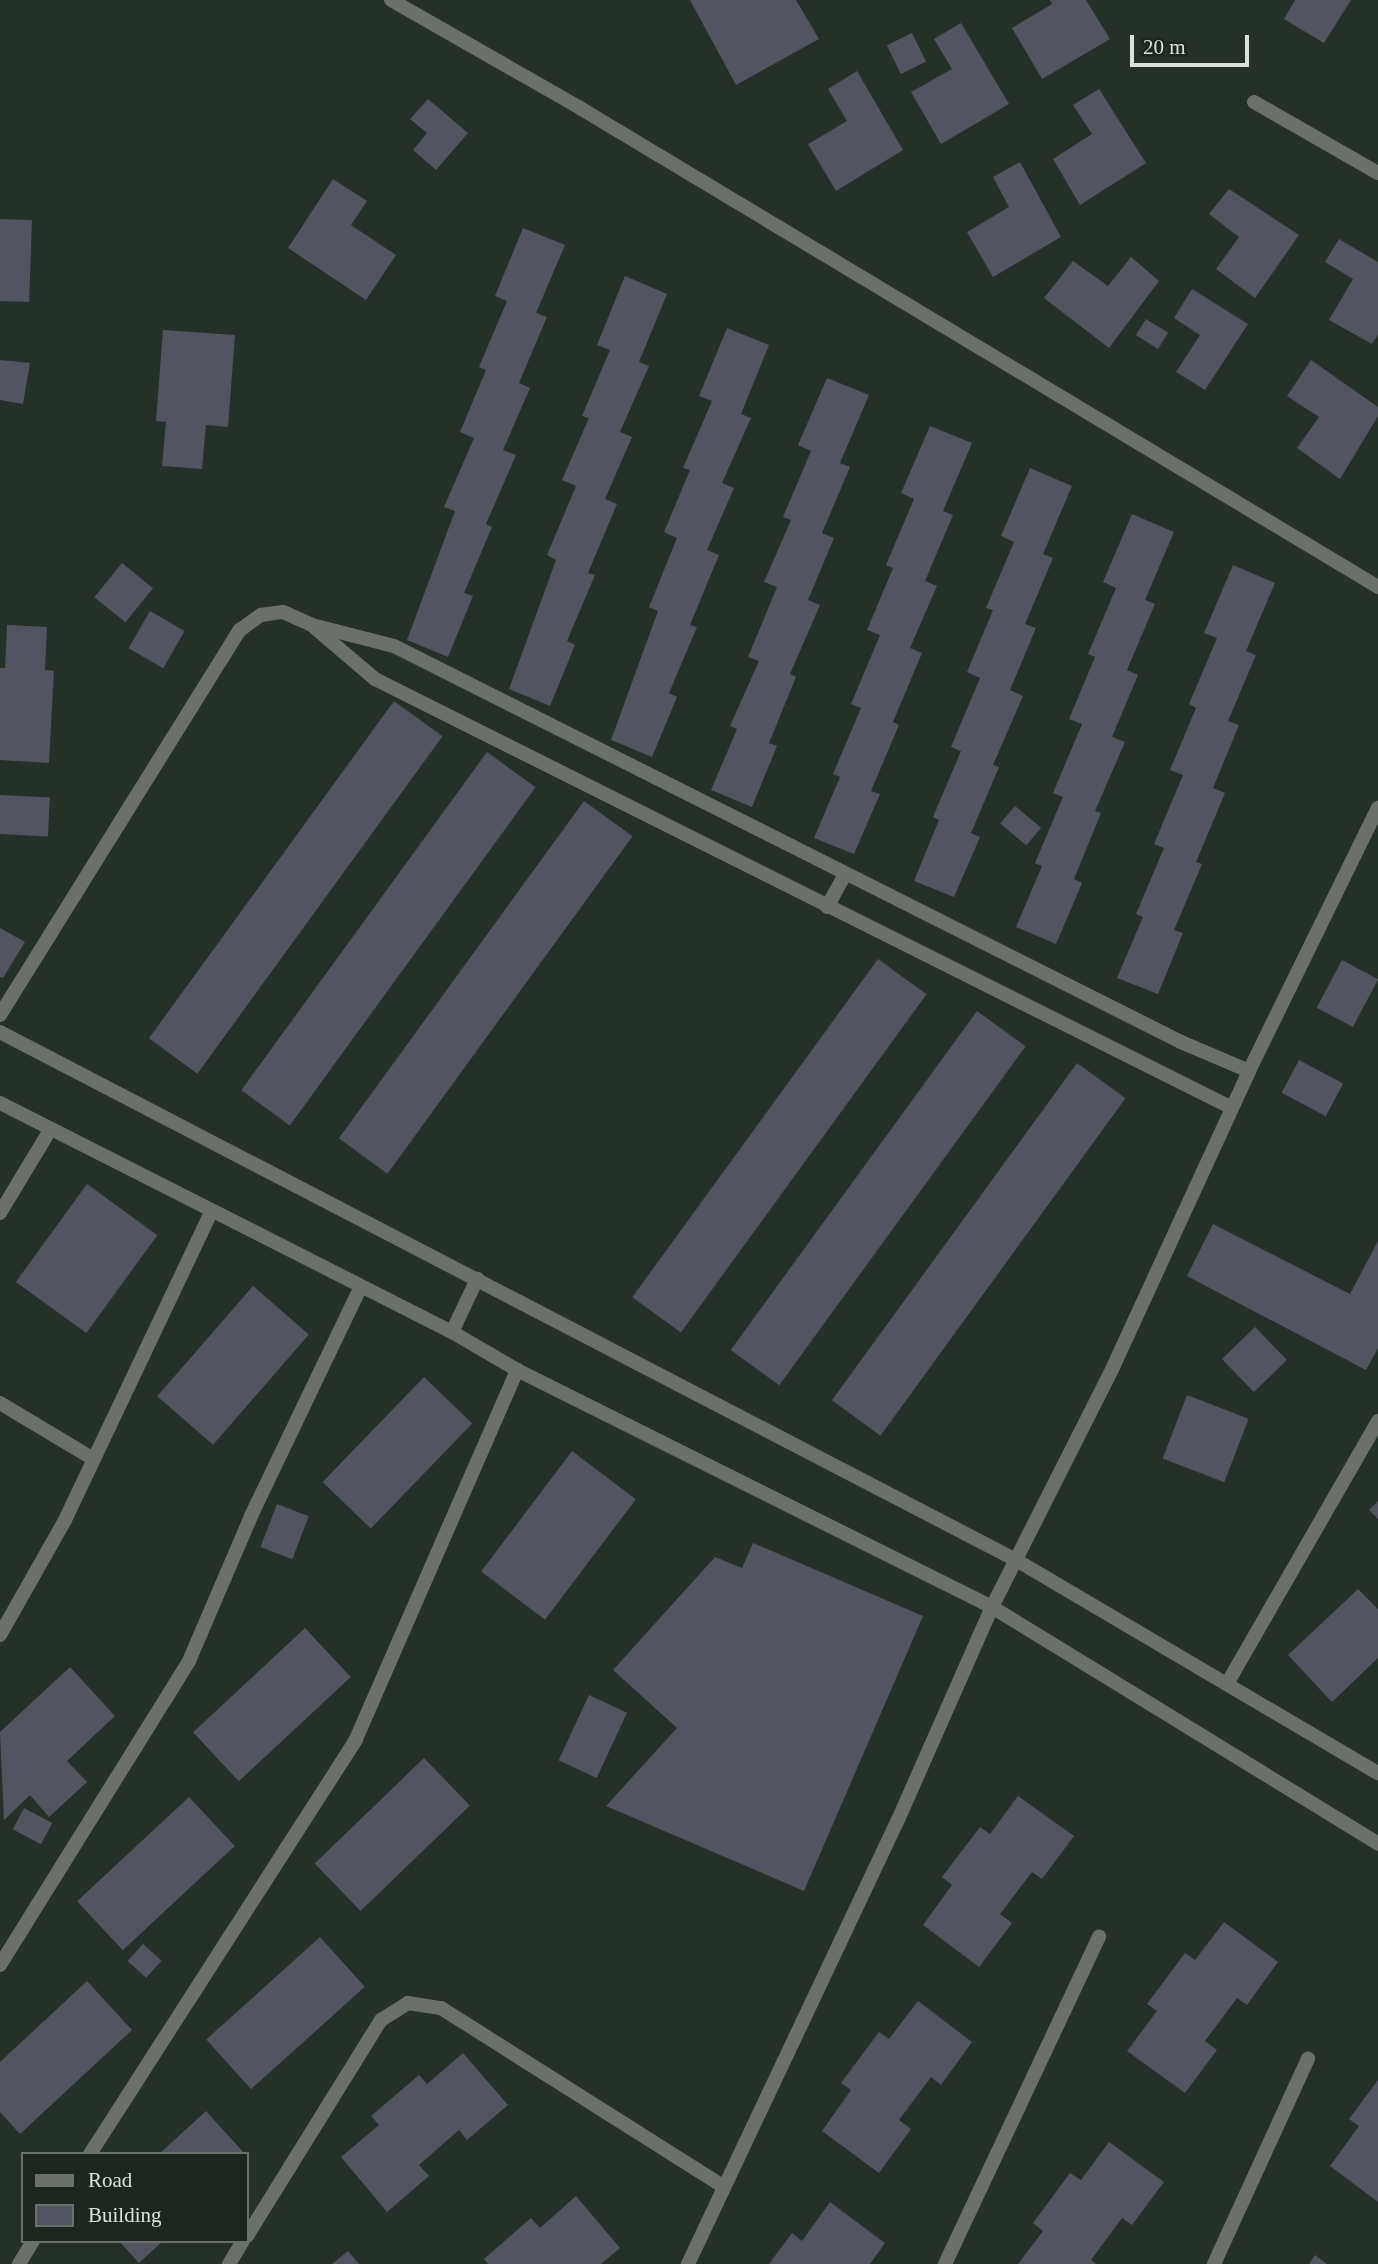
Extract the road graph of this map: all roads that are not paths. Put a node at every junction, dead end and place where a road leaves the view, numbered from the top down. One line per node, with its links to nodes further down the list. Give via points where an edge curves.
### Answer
1 (391, 0): 4 (street, via 580,108)
2 (1254, 102): 3 (street)
3 (1378, 173)
4 (1378, 587)
5 (312, 625): 7 (street, via 394,646); 8 (street, via 375,680); 9 (street, via 283,612 261,615 240,630)
6 (1378, 808): 11 (street)
7 (845, 875): 8 (street); 11 (street, via 1181,1042)
8 (827, 907): 13 (street)
9 (0, 1015)
10 (0, 1032): 17 (street)
11 (1249, 1071): 13 (street)
12 (0, 1103): 14 (street)
13 (1232, 1108): 24 (street, via 1114,1365)
14 (50, 1130): 15 (street); 16 (street)
15 (0, 1213)
16 (211, 1213): 18 (street); 23 (street)
17 (477, 1279): 19 (street); 24 (street)
18 (360, 1288): 19 (street); 31 (street, via 251,1516 189,1661)
19 (452, 1332): 20 (street)
20 (517, 1370): 25 (street); 33 (street, via 356,1739)
21 (0, 1403): 23 (street)
22 (1378, 1421): 27 (street)
23 (92, 1458): 26 (street, via 59,1532)
24 (1016, 1560): 25 (street); 27 (street)
25 (992, 1607): 29 (street); 34 (street, via 898,1820)
26 (0, 1635)
27 (1228, 1682): 28 (street)
28 (1378, 1773)
29 (1378, 1844)
30 (1098, 1936): 41 (street)
31 (0, 1965)
32 (1308, 2059): 42 (street)
33 (91, 2152)
34 (724, 2187): 35 (street, via 441,2008 408,2003 381,2020); 40 (street)
35 (248, 2234)
36 (32, 2243): 38 (street)
37 (242, 2243): 39 (street)
38 (19, 2264)
39 (229, 2264)
40 (688, 2264)
41 (945, 2264)
42 (1214, 2264)

